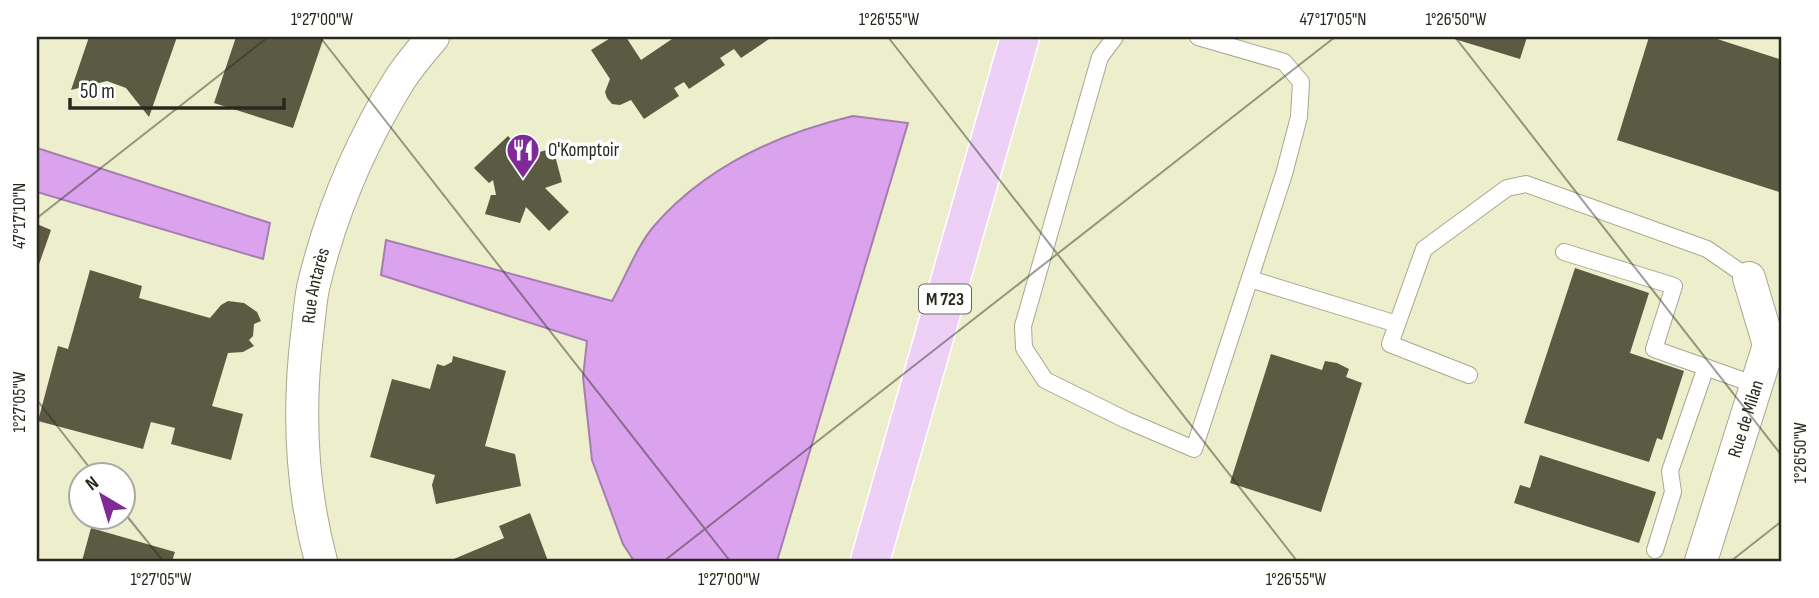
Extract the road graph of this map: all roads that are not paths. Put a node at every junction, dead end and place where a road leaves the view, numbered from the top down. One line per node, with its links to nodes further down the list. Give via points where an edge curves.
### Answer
1 (433, 37): 13 (street, Rue Antarès, via 401,77 367,138 334,217 313,290 301,429 306,491)
2 (1020, 37): 14 (main road, M 723)
3 (1115, 37): 7 (lane, via 1100,57 1023,326 1024,348 1031,362 1045,380 1194,449)
4 (1198, 37): 7 (lane, via 1284,62 1301,82 1284,174)
5 (1564, 252): 9 (lane, via 1674,286 1654,349)
6 (1749, 278): 8 (lane, via 1707,249 1526,184 1507,188 1424,249); 11 (street, Rue de Milan, via 1769,345)
7 (1250, 279): 8 (lane)
8 (1397, 324): 10 (lane, via 1390,344)
9 (1706, 367): 11 (lane); 12 (lane, via 1670,471 1673,492)
10 (1469, 375)
11 (1756, 385): 15 (street, Rue de Milan)
12 (1655, 550)
13 (321, 561)
14 (870, 561)
15 (1701, 561)

